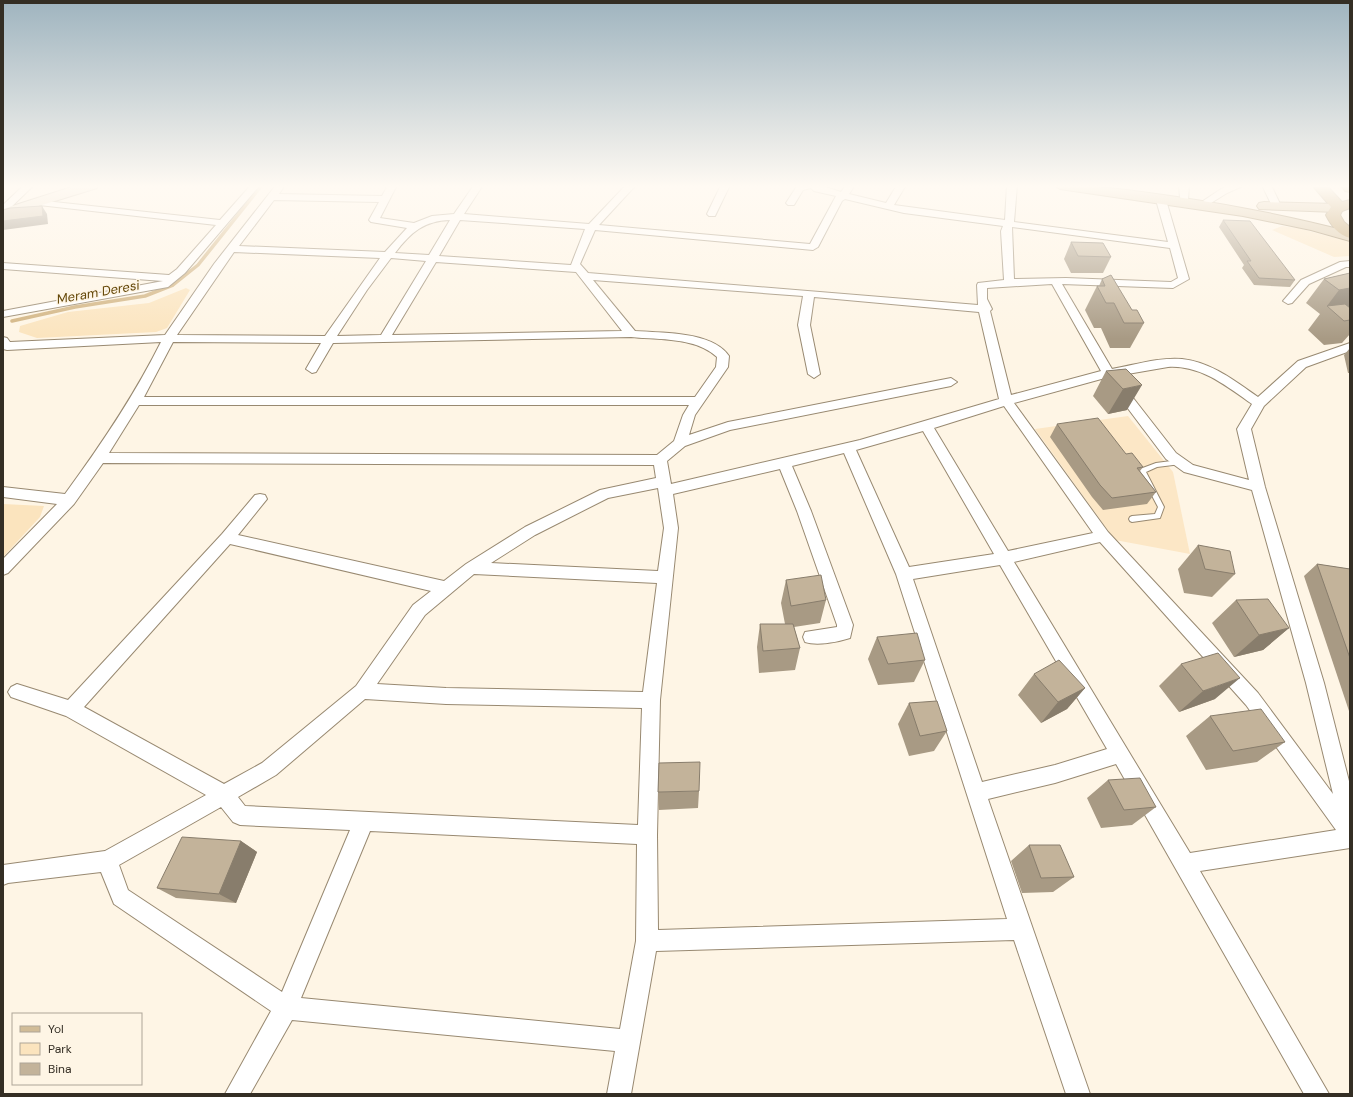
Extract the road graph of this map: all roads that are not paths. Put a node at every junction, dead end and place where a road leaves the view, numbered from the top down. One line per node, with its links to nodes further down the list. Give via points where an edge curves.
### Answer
1 (212, 236): 19 (street, via 181,272)
2 (241, 236): 12 (street)
3 (406, 236): 13 (street)
4 (446, 236): 14 (street)
5 (587, 236): 17 (street, via 575,264)
6 (713, 236): 7 (street, via 813,247)
7 (819, 236)
8 (1006, 236): 21 (street)
9 (1104, 236): 11 (street)
10 (1172, 236): 11 (street)
11 (1175, 246): 20 (street, via 1184,279 1173,284)
12 (231, 249): 13 (street); 28 (street)
13 (388, 256): 14 (street); 30 (street)
14 (433, 259): 17 (street); 29 (street)
15 (1350, 264): 24 (street, via 1344,264 1305,282)
16 (3, 266): 18 (street)
17 (582, 273): 22 (street); 27 (street)
18 (115, 274): 19 (street); 23 (street)
19 (172, 278): 23 (street, via 164,285)
20 (1055, 281): 21 (street); 34 (street)
21 (1009, 282): 25 (street, via 982,285 982,299)
22 (809, 293): 25 (street); 35 (street, via 804,325)
23 (87, 298): 26 (street)
24 (1288, 301)
25 (986, 309): 37 (street)
26 (3, 314)
27 (631, 334): 29 (street); 39 (street, via 697,340 714,348 723,356 722,367)
28 (169, 338): 30 (street); 31 (street); 38 (street)
29 (385, 338): 30 (street)
30 (328, 340): 33 (street)
31 (4, 345)
32 (1350, 347): 40 (street, via 1302,364)
33 (312, 369)
34 (1108, 373): 37 (street); 40 (street, via 1158,364 1183,363 1211,371); 46 (street, via 1167,451)
35 (814, 374)
36 (951, 382): 42 (street, via 728,426)
37 (1006, 400): 41 (street); 54 (street)
38 (136, 401): 39 (street); 44 (street)
39 (698, 401): 42 (street, via 689,415)
40 (1259, 403): 49 (street, via 1244,429)
41 (926, 426): 43 (street); 56 (street)
42 (680, 443): 45 (street)
43 (848, 448): 47 (street); 59 (street)
44 (99, 458): 45 (street); 52 (street)
45 (660, 460): 48 (street)
46 (1179, 462): 49 (street, via 1189,469); 53 (lane, via 1156,465 1142,471 1161,507 1158,516)
47 (784, 463): 48 (street); 62 (street, via 845,625 844,633)
48 (663, 486): 57 (street, via 606,494 530,530); 60 (street, via 670,528)
49 (1258, 487): 71 (street, via 1315,684)
50 (3, 492): 52 (street)
51 (260, 499): 55 (street)
52 (69, 500): 58 (street)
53 (1132, 519)
54 (1103, 536): 56 (street); 72 (street, via 1252,699)
55 (228, 538): 61 (street); 66 (street)
56 (1005, 558): 59 (street); 67 (street)
57 (471, 568): 60 (street); 61 (street)
58 (3, 569)
59 (904, 574): 68 (street)
60 (665, 577): 65 (street)
61 (446, 588): 63 (street, via 419,610)
62 (811, 637)
63 (362, 691): 65 (street, via 446,696); 69 (street, via 269,769)
64 (18, 692): 66 (street)
65 (652, 700): 73 (street)
66 (71, 709): 69 (street)
67 (1120, 754): 68 (street, via 1055,774); 76 (street)
68 (976, 793): 78 (street)
69 (223, 794): 70 (street, via 240,816); 75 (street)
70 (364, 822): 73 (street); 80 (street)
71 (1350, 823)
72 (1350, 833)
73 (647, 835): 79 (street)
74 (1350, 838): 76 (street)
75 (107, 861): 77 (street); 80 (street, via 120,897)
76 (1184, 864): 85 (street)
77 (3, 875)
78 (1021, 929): 79 (street); 84 (street)
79 (647, 941): 81 (street)
80 (286, 1008): 81 (street); 82 (street)
81 (629, 1041): 83 (street)
82 (237, 1094)
83 (619, 1094)
84 (1078, 1094)
85 (1317, 1094)

